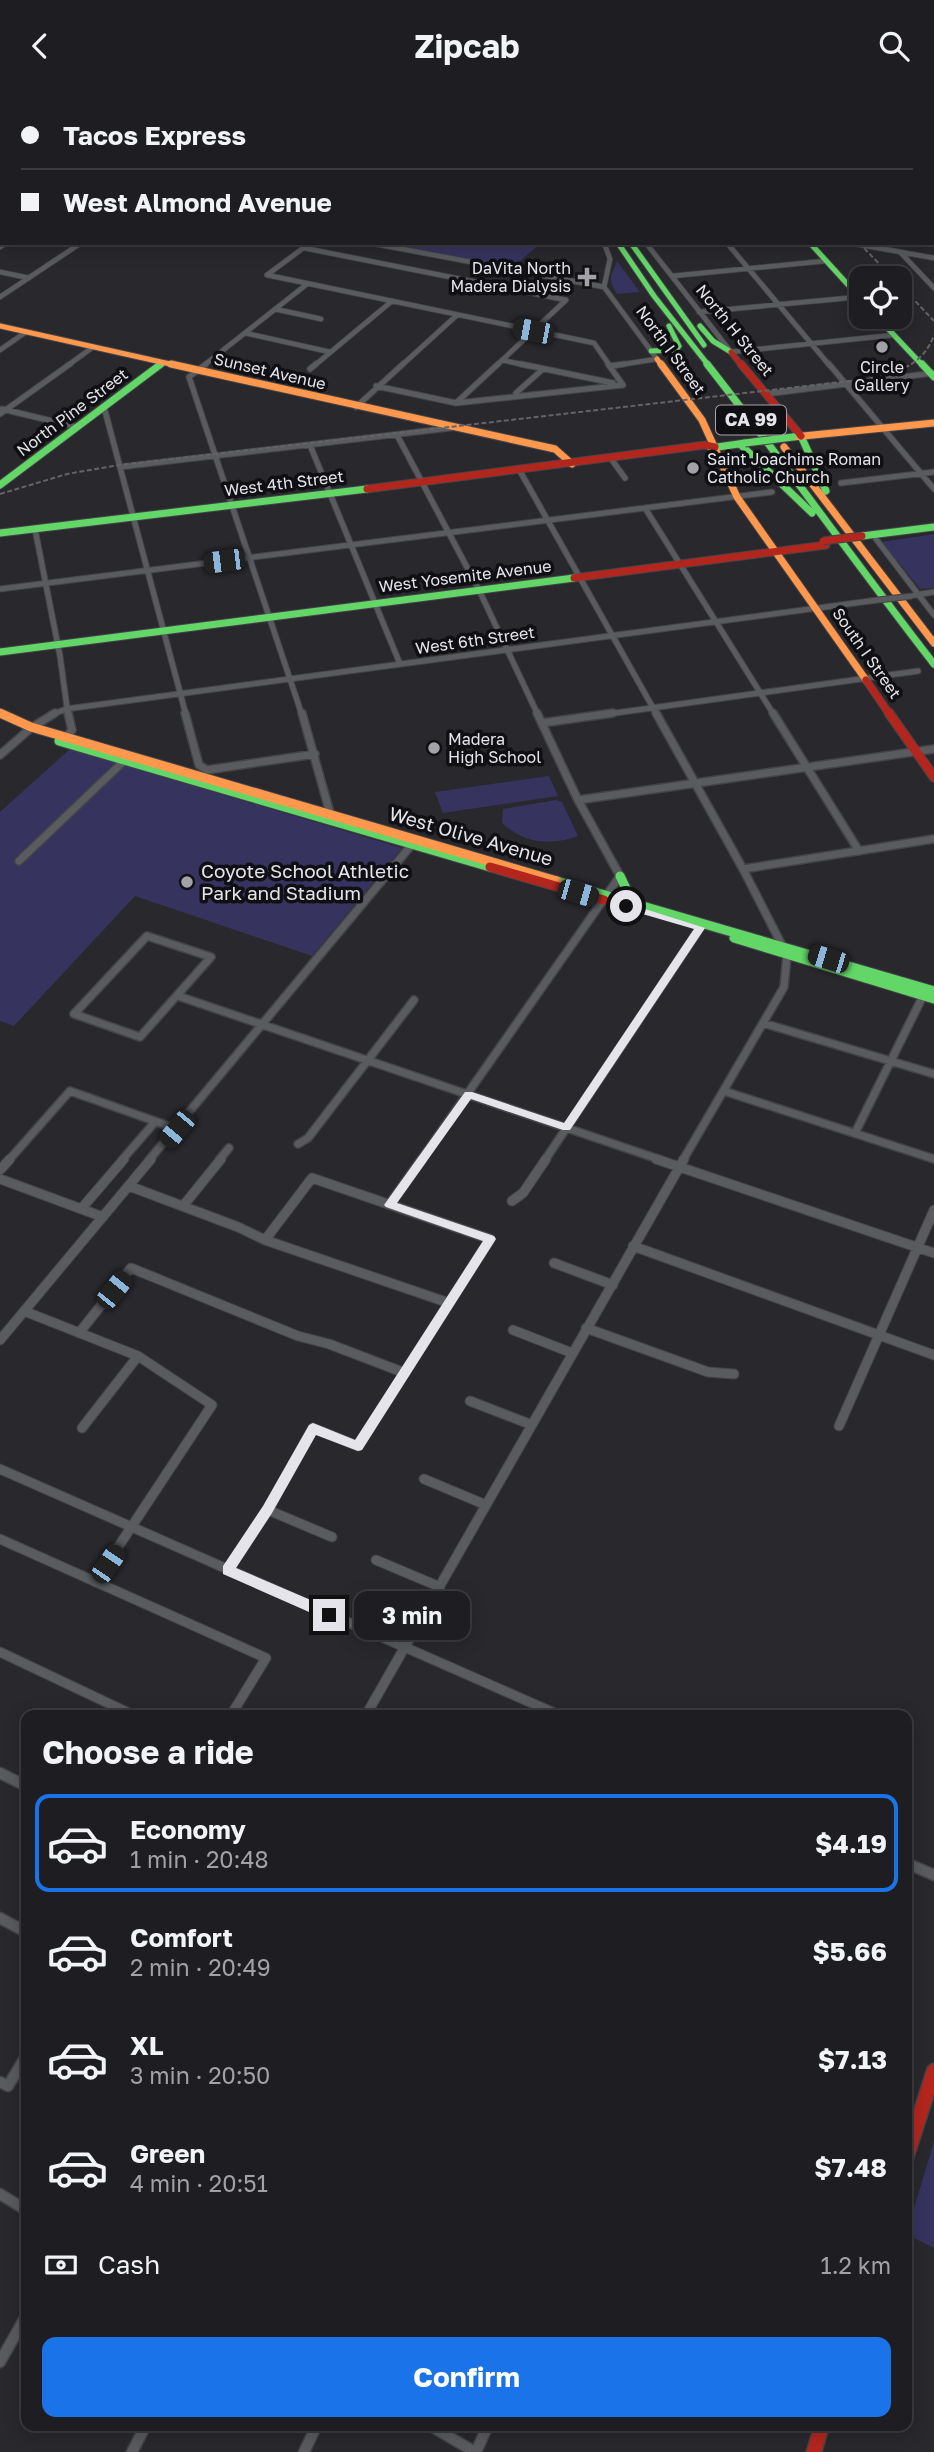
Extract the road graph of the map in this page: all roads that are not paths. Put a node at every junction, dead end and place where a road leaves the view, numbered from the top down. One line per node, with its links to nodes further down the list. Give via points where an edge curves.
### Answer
1 (78, 245): 19 (street)
2 (308, 245): 11 (street)
3 (381, 245): 22 (street)
4 (605, 245): 22 (street, via 610,259)
5 (619, 245): 24 (main road, CA 99)
6 (632, 245): 17 (main road, CA 99)
7 (648, 245): 18 (street, North H Street)
8 (729, 245): 15 (street)
9 (812, 245): 14 (main road)
10 (860, 245): 12 (street)
11 (304, 248): 20 (street, via 267,275); 35 (street, via 566,300)
12 (901, 253): 13 (street); 23 (street)
13 (934, 258)
14 (825, 261): 15 (street); 21 (main road)
15 (749, 269): 18 (street); 28 (street)
16 (0, 272): 19 (street)
17 (651, 272): 43 (main road, via 713,341); 90 (main road, CA 99)
18 (672, 276): 30 (street, North H Street)
19 (29, 278): 25 (street)
20 (307, 284): 27 (street); 29 (street)
21 (849, 286)
22 (604, 287): 44 (street, North I Street)
23 (934, 288)
24 (654, 296): 44 (main road, via 678,343 676,350); 97 (main road, CA 99)
25 (0, 297)
26 (849, 299): 28 (street)
27 (392, 301): 31 (street); 42 (street)
28 (779, 306): 30 (street); 39 (street)
29 (275, 309): 32 (street); 37 (street)
30 (699, 312): 43 (street, North H Street)
31 (460, 316): 35 (street); 54 (street)
32 (321, 319)
33 (0, 326): 36 (main road, Sunset Avenue)
34 (888, 329): 38 (main road)
35 (533, 331): 45 (street); 47 (street, via 594,343)
36 (26, 332): 40 (main road, Sunset Avenue); 41 (street)
37 (245, 333): 42 (street); 50 (street)
38 (894, 335): 39 (street); 51 (main road)
39 (811, 344): 43 (street); 55 (street)
40 (93, 347): 46 (main road, Sunset Avenue); 61 (street)
41 (0, 349)
42 (330, 352): 48 (street)
43 (731, 352): 57 (main road, North H Street)
44 (654, 355): 47 (street); 70 (main road, North I Street, via 702,420)
45 (502, 360): 49 (street); 58 (street)
46 (162, 363): 50 (main road, Sunset Avenue); 59 (main road, North Pine Street)
47 (610, 366): 53 (street)
48 (310, 369)
49 (543, 369): 52 (street); 56 (street)
50 (196, 371): 60 (main road, Sunset Avenue); 71 (street, via 189,377)
51 (933, 375): 55 (street)
52 (609, 383): 53 (street); 56 (street)
53 (623, 384): 58 (street)
54 (380, 386): 58 (street); 60 (street)
55 (846, 386): 57 (street); 64 (street)
56 (516, 393): 58 (street)
57 (766, 394): 67 (main road, North H Street)
58 (458, 401)
59 (104, 407): 63 (main road, North Pine Street); 74 (street)
60 (356, 407): 65 (main road, Sunset Avenue)
61 (2, 410): 63 (street)
62 (934, 421): 64 (main road, West 4th Street)
63 (77, 427): 81 (main road, North Pine Street)
64 (881, 427): 67 (main road, West 4th Street); 77 (street)
65 (451, 428): 66 (street); 73 (main road, Sunset Avenue, via 534,446)
66 (397, 435): 69 (street); 79 (street)
67 (797, 436): 68 (main road, West 4th Street, bridge); 90 (main road, North H Street)
68 (743, 443): 70 (main road, West 4th Street); 97 (main road)
69 (310, 445): 71 (street); 84 (street)
70 (715, 447): 72 (main road, West 4th Street); 73 (main road, West 4th Street); 85 (main road, North I Street)
71 (216, 456): 74 (street); 86 (street)
72 (612, 460): 73 (main road, West 4th Street); 78 (street)
73 (570, 464): 75 (main road, West 4th Street)
74 (120, 467): 88 (street)
75 (520, 471): 79 (main road, West 4th Street); 89 (street)
76 (934, 472): 77 (street)
77 (921, 473): 80 (street); 82 (street)
78 (625, 478)
79 (422, 483): 84 (main road, West 4th Street); 94 (street)
80 (841, 483)
81 (0, 485)
82 (934, 489)
83 (772, 492): 85 (street)
84 (330, 494): 86 (main road, West 4th Street); 96 (street)
85 (737, 497): 87 (street); 98 (main road, North I Street)
86 (232, 505): 88 (main road, West 4th Street); 99 (street)
87 (645, 508): 89 (street); 100 (street)
88 (133, 517): 91 (main road, West 4th Street); 101 (street)
89 (548, 520): 94 (street); 102 (street)
90 (841, 520): 116 (main road, CA 99)
91 (35, 529): 93 (main road, West 4th Street); 103 (street)
92 (934, 529): 95 (main road, West Yosemite Avenue)
93 (0, 533)
94 (449, 533): 96 (street); 104 (street)
95 (869, 537): 98 (main road, West Yosemite Avenue, bridge); 107 (street)
96 (351, 545): 99 (street); 108 (street)
97 (844, 546): 120 (main road, CA 99)
98 (774, 550): 100 (main road, West Yosemite Avenue); 109 (main road, South I Street)
99 (250, 558): 101 (street); 110 (street)
100 (678, 562): 102 (main road, West Yosemite Avenue); 112 (street)
101 (148, 570): 103 (street); 113 (street)
102 (580, 575): 104 (main road, West Yosemite Avenue); 114 (street)
103 (43, 583): 105 (street); 115 (street)
104 (478, 588): 108 (main road, West Yosemite Avenue); 118 (street)
105 (0, 589)
106 (934, 593): 107 (street, West 6th Street)
107 (915, 595): 109 (street, West 6th Street, bridge); 111 (street)
108 (375, 602): 110 (main road, West Yosemite Avenue); 119 (street)
109 (817, 609): 112 (street, West 6th Street); 123 (main road, South I Street)
110 (268, 615): 113 (main road, West Yosemite Avenue); 122 (street)
111 (934, 615)
112 (715, 622): 114 (street, West 6th Street); 125 (street)
113 (161, 628): 115 (main road, West Yosemite Avenue); 124 (street)
114 (613, 635): 118 (street, West 6th Street); 126 (street)
115 (57, 641): 117 (main road, West Yosemite Avenue); 127 (street)
116 (934, 643)
117 (0, 649)
118 (506, 649): 119 (street, West 6th Street); 130 (street)
119 (400, 664): 122 (street, West 6th Street)
120 (934, 664)
121 (918, 671): 123 (street)
122 (292, 678): 124 (street, West 6th Street); 135 (street)
123 (864, 678): 125 (street); 134 (main road, South I Street)
124 (181, 693): 127 (street, West 6th Street); 135 (street, via 199,765 207,770)
125 (760, 693): 126 (street); 138 (street)
126 (652, 708): 130 (street); 140 (street)
127 (66, 709): 131 (street, West 6th Street, via 48,714); 132 (street, via 72,730)
128 (0, 713): 131 (main road, West Olive Avenue)
129 (0, 720): 131 (main road, West Olive Avenue)
130 (541, 723): 141 (street)
131 (28, 729): 132 (main road, West Olive Avenue); 136 (street, West 6th Street); 137 (main road, West Olive Avenue)
132 (67, 736): 142 (main road, West Olive Avenue)
133 (934, 748): 134 (street)
134 (916, 752): 138 (street); 139 (main road, South I Street)
135 (315, 754): 142 (street)
136 (0, 755)
137 (124, 761): 142 (main road, West Olive Avenue); 146 (street)
138 (806, 767): 140 (street); 145 (street)
139 (934, 778)
140 (694, 784): 141 (street); 147 (street)
141 (578, 800): 148 (street)
142 (332, 818): 144 (main road, West Olive Avenue)
143 (934, 839): 145 (street)
144 (414, 842): 149 (main road, West Olive Avenue); 157 (street)
145 (859, 851): 147 (street)
146 (19, 861)
147 (743, 869): 152 (street)
148 (620, 876): 149 (street); 150 (main road)
149 (607, 897): 150 (main road, West Olive Avenue); 151 (main road, West Olive Avenue); 162 (street)
150 (632, 901): 152 (main road, West Olive Avenue)
151 (700, 928): 152 (main road, West Olive Avenue); 164 (street)
152 (784, 950): 153 (main road, West Olive Avenue); 156 (street, via 784,987)
153 (929, 993): 159 (street)
154 (177, 996): 154 (street, via 140,1037 74,1014 147,936 211,957); 157 (street)
155 (414, 1000): 158 (street)
156 (763, 1023): 159 (street); 161 (street)
157 (263, 1025): 158 (street); 165 (street)
158 (367, 1060): 162 (street); 167 (street, via 308,1138)
159 (890, 1061): 160 (street); 166 (street)
160 (934, 1074)
161 (724, 1091): 166 (street); 170 (street)
162 (468, 1095): 164 (street); 175 (street)
163 (155, 1122): 165 (street); 171 (street, via 70,1091); 177 (street)
164 (566, 1127): 170 (street); 174 (street, via 523,1193)
165 (177, 1129): 173 (street)
166 (855, 1133): 169 (street)
167 (298, 1144)
168 (229, 1148): 176 (street)
169 (934, 1159)
170 (680, 1165): 181 (street); 182 (street)
171 (0, 1170)
172 (0, 1179): 177 (street)
173 (129, 1186): 176 (street); 179 (street)
174 (512, 1201)
175 (390, 1205): 180 (street, via 312,1178); 186 (street, via 490,1239)
176 (183, 1206): 180 (street)
177 (81, 1209): 179 (street)
178 (934, 1210): 182 (street)
179 (103, 1217): 187 (street)
180 (265, 1240): 186 (street)
181 (633, 1246): 185 (street); 191 (street)
182 (918, 1247): 183 (street); 191 (street)
183 (934, 1252)
184 (554, 1263): 185 (street)
185 (613, 1285): 188 (street)
186 (449, 1303): 196 (street)
187 (24, 1311): 190 (street); 192 (street)
188 (586, 1328): 193 (street); 197 (street, via 708,1372)
189 (513, 1331): 193 (street)
190 (79, 1333): 195 (street); 196 (street, via 131,1268 298,1336)
191 (879, 1335): 194 (street); 200 (street)
192 (0, 1340)
193 (572, 1353): 199 (street)
194 (934, 1355)
195 (138, 1356): 201 (street); 206 (street, via 212,1405)
196 (404, 1373): 205 (street, via 358,1446 313,1428)
197 (734, 1374)
198 (470, 1402): 199 (street)
199 (532, 1425): 204 (street)
200 (839, 1426)
201 (82, 1428)
202 (0, 1469): 206 (street)
203 (424, 1479): 204 (street)
204 (486, 1504): 212 (street)
205 (268, 1510): 207 (street); 210 (street)
206 (132, 1528): 210 (street); 211 (street)
207 (332, 1537)
208 (0, 1539): 211 (street)
209 (376, 1560): 212 (street)
210 (228, 1570): 213 (street)
211 (95, 1581): 216 (street, via 265,1658)
212 (440, 1587): 213 (street)
213 (405, 1648): 217 (street); 218 (street)
214 (0, 1652): 215 (street)
215 (122, 1710)
216 (234, 1710)
217 (369, 1710)
218 (548, 1710)
219 (0, 1773): 220 (street)
220 (21, 1784)
221 (912, 1866): 222 (street)
222 (934, 1875)
223 (0, 1918): 224 (street)
224 (21, 1929)
225 (21, 2062): 227 (street)
226 (934, 2071): 228 (main road)
227 (4, 2084)
228 (912, 2139)
229 (0, 2194): 230 (street)
230 (21, 2207)
231 (21, 2325): 232 (street)
232 (0, 2362)
233 (143, 2431): 238 (street)
234 (314, 2431): 239 (street)
235 (439, 2431): 240 (street)
236 (485, 2431): 240 (street)
237 (820, 2431): 241 (main road)
238 (132, 2452)
239 (304, 2452)
240 (476, 2452)
241 (814, 2452)

